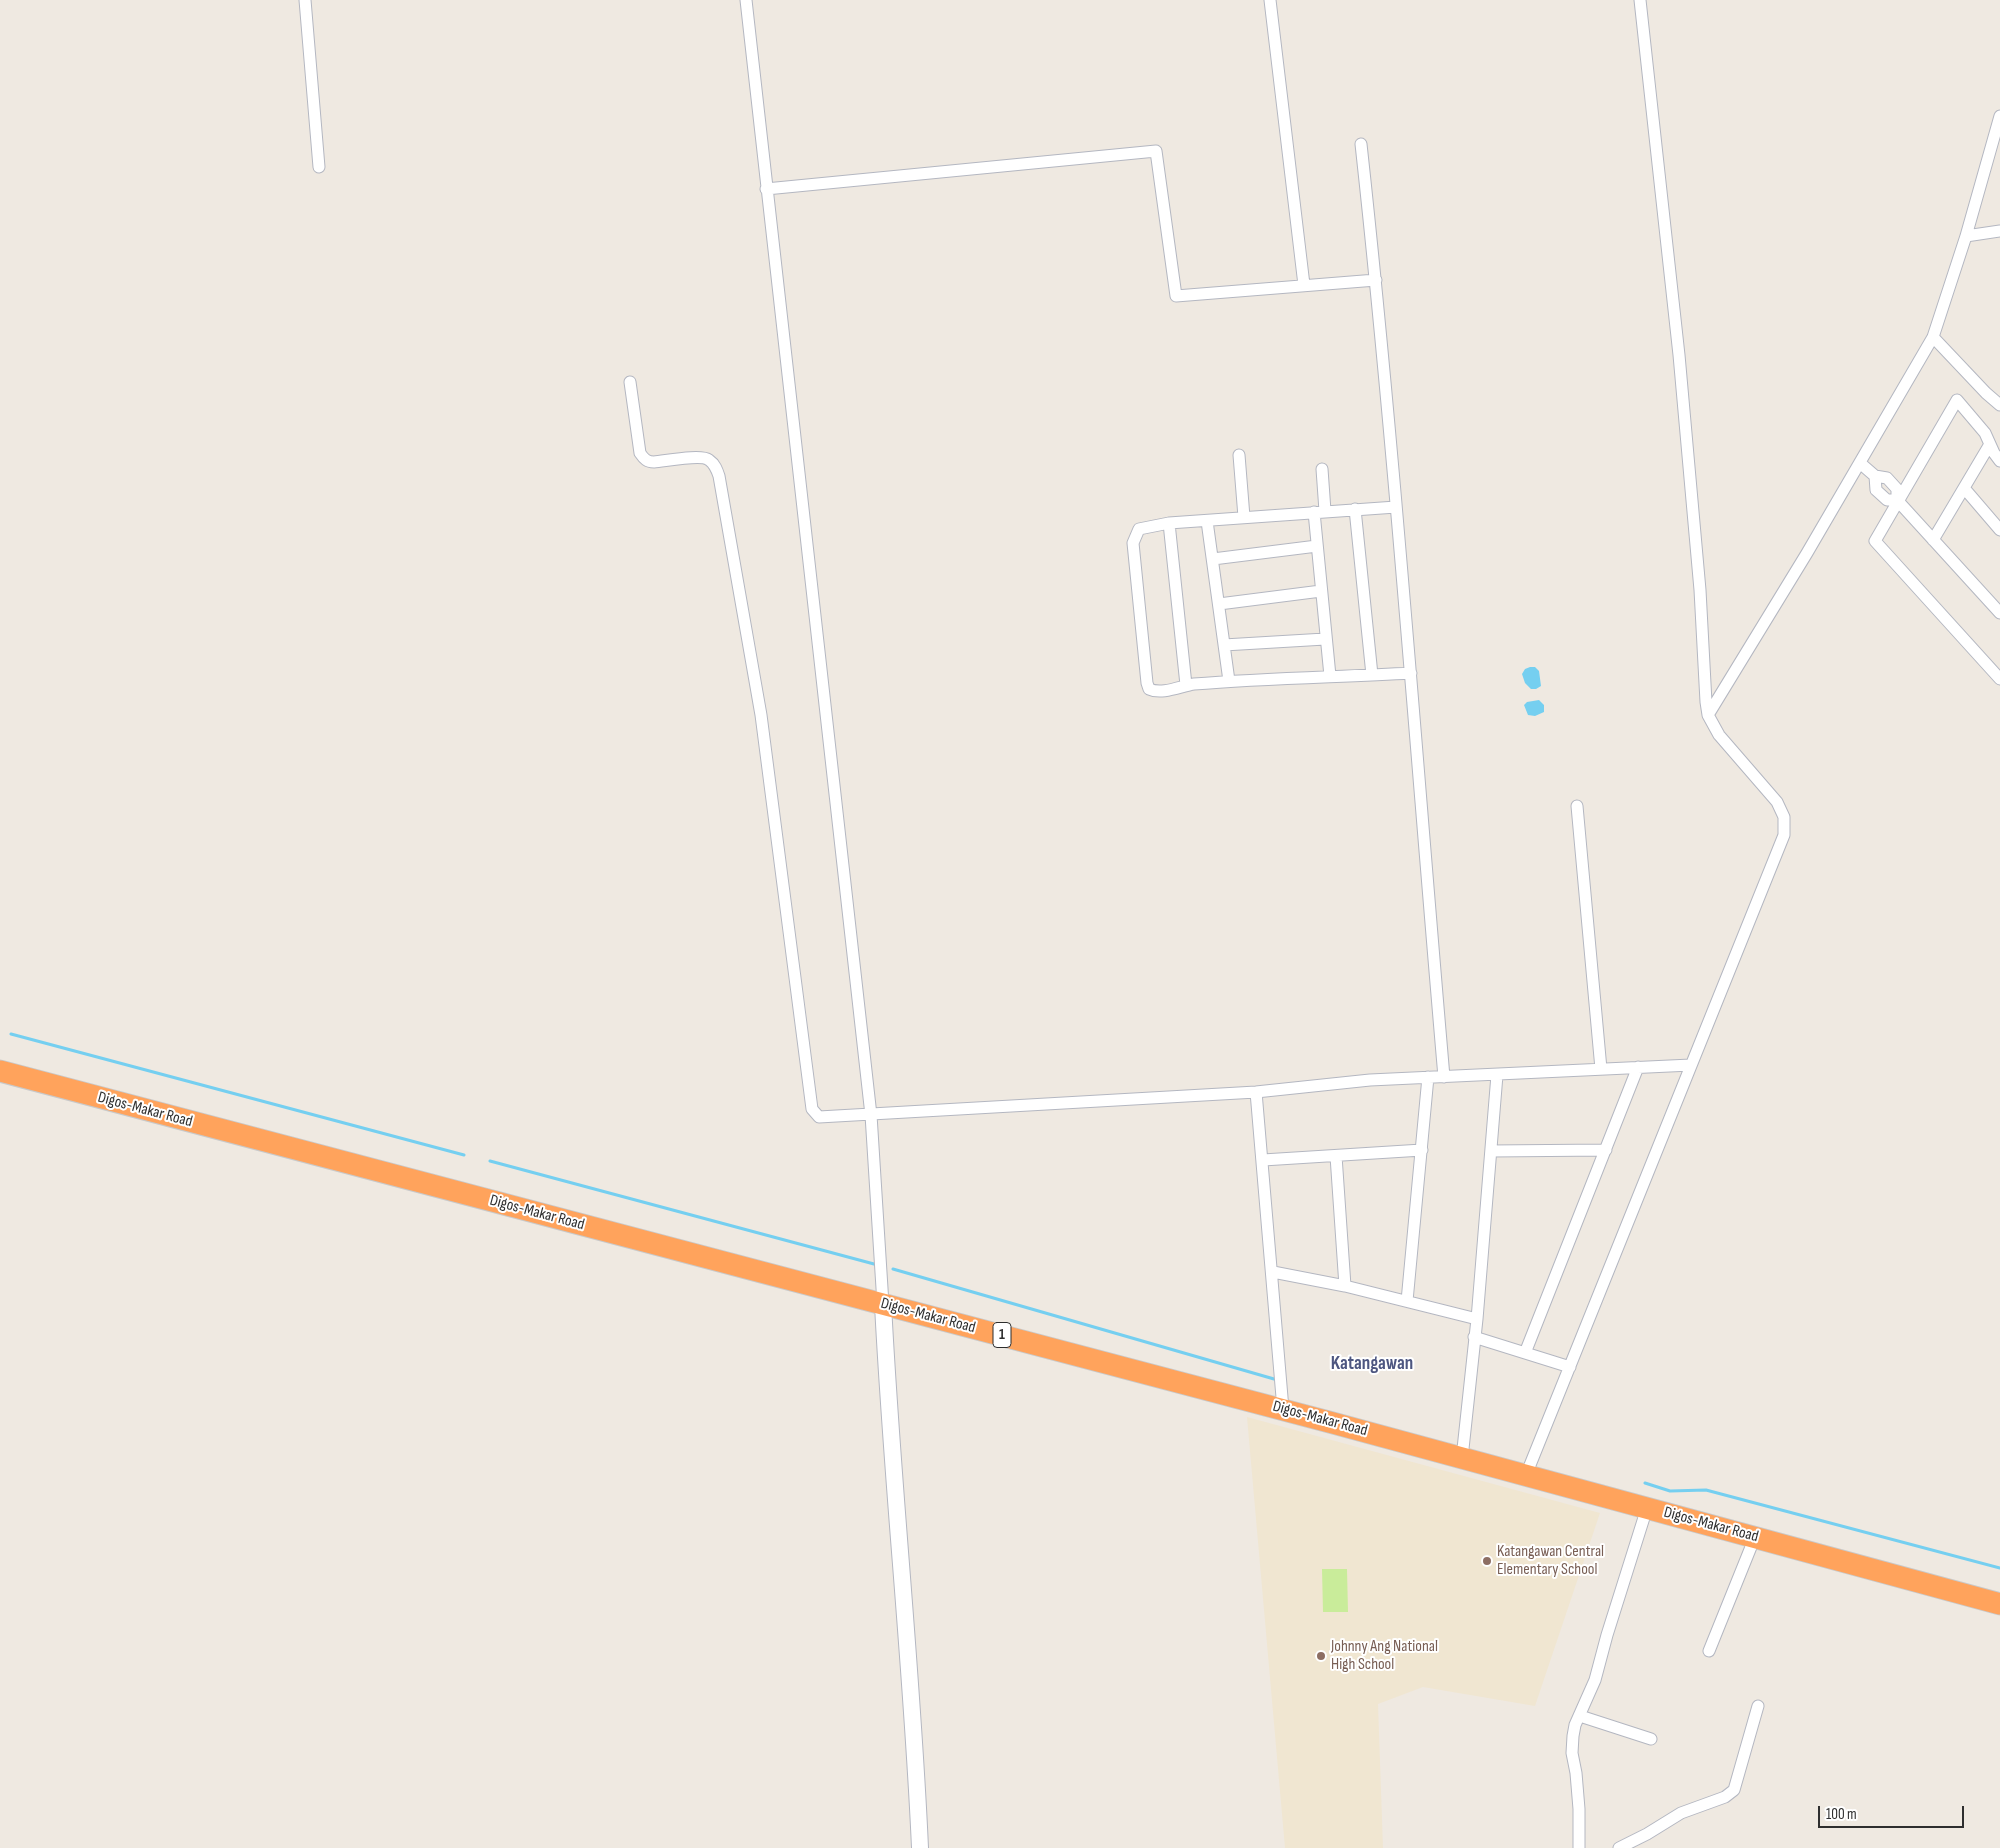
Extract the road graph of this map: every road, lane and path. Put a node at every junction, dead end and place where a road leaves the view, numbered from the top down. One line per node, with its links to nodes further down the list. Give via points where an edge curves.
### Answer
1 (305, 0): 7 (street)
2 (746, 0): 8 (street)
3 (1270, 0): 12 (street)
4 (1640, 0): 44 (street, via 1680,364)
5 (2000, 116): 10 (street)
6 (1361, 144): 11 (street)
7 (319, 167)
8 (766, 189): 12 (street, via 1156,151 1176,296); 54 (street)
9 (2000, 231): 10 (street)
10 (1966, 236): 13 (street)
11 (1376, 280): 12 (street); 23 (street)
12 (1304, 285)
13 (1933, 338): 15 (street); 19 (street)
14 (630, 382): 54 (street, via 643,458 648,462 708,458 719,476 761,715 812,1109 819,1117)
15 (2000, 405)
16 (1990, 444): 18 (street); 21 (street); 22 (street, via 1986,432 1957,400)
17 (1238, 455): 26 (street)
18 (2000, 461)
19 (1860, 463): 22 (street, via 1875,476 1887,478 1897,489); 44 (street)
20 (1322, 469): 25 (street)
21 (1964, 488): 29 (street); 30 (street)
22 (1897, 500): 30 (street); 41 (street, via 1875,541)
23 (1396, 507): 24 (street); 38 (street)
24 (1355, 509): 25 (street); 39 (street)
25 (1320, 511): 26 (street); 31 (street)
26 (1244, 517): 27 (street)
27 (1207, 521): 28 (street); 32 (street)
28 (1169, 524): 43 (street); 43 (street, via 1139,529 1133,542 1147,683 1153,691)
29 (2000, 530)
30 (1933, 540): 35 (street)
31 (1317, 546): 32 (street); 33 (street)
32 (1213, 559): 34 (street)
33 (1321, 592): 34 (street); 36 (street)
34 (1219, 604): 37 (street)
35 (2000, 613)
36 (1325, 639): 37 (street); 40 (street)
37 (1224, 644): 42 (street)
38 (1411, 673): 39 (street); 52 (street)
39 (1372, 675): 40 (street)
40 (1330, 676): 42 (street)
41 (2000, 680)
42 (1228, 681): 43 (street)
43 (1186, 685)
44 (1708, 715): 46 (street, via 1719,735 1777,802 1785,826 1782,844)
45 (1577, 806): 49 (street)
46 (1691, 1064): 48 (street); 67 (street)
47 (1, 1066): 63 (highway, Digos-Makar Road / 1)
48 (1638, 1067): 49 (street); 56 (street)
49 (1601, 1069): 50 (street)
50 (1497, 1075): 52 (street); 57 (street)
51 (1428, 1077): 52 (street); 53 (street); 55 (street)
52 (1444, 1077)
53 (1256, 1092): 54 (street); 59 (street)
54 (871, 1115): 63 (street)
55 (1422, 1150): 58 (street); 62 (street)
56 (1606, 1150): 57 (street); 66 (street)
57 (1490, 1151): 64 (street)
58 (1336, 1156): 59 (street); 61 (street)
59 (1263, 1160): 60 (street)
60 (1273, 1272): 61 (street); 68 (street)
61 (1344, 1286): 62 (street)
62 (1407, 1301): 64 (street)
63 (883, 1304): 68 (highway, Digos-Makar Road / 1); 78 (street)
64 (1477, 1319): 65 (street)
65 (1474, 1337): 66 (street); 69 (street)
66 (1525, 1353): 67 (street)
67 (1570, 1368): 70 (street)
68 (1283, 1409): 69 (highway, Digos-Makar Road / 1)
69 (1462, 1458): 70 (highway, Digos-Makar Road / 1)
70 (1526, 1476): 71 (highway, Digos-Makar Road / 1)
71 (1647, 1508): 72 (highway, Digos-Makar Road / 1); 76 (street, via 1595,1680)
72 (1755, 1537): 73 (highway, Digos-Makar Road / 1); 74 (street)
73 (2000, 1604)
74 (1709, 1652)
75 (1758, 1706): 80 (street, via 1734,1790 1681,1813)
76 (1580, 1716): 77 (street); 79 (street, via 1571,1744 1578,1788)
77 (1651, 1739)
78 (920, 1848)
79 (1578, 1848)
80 (1619, 1848)

